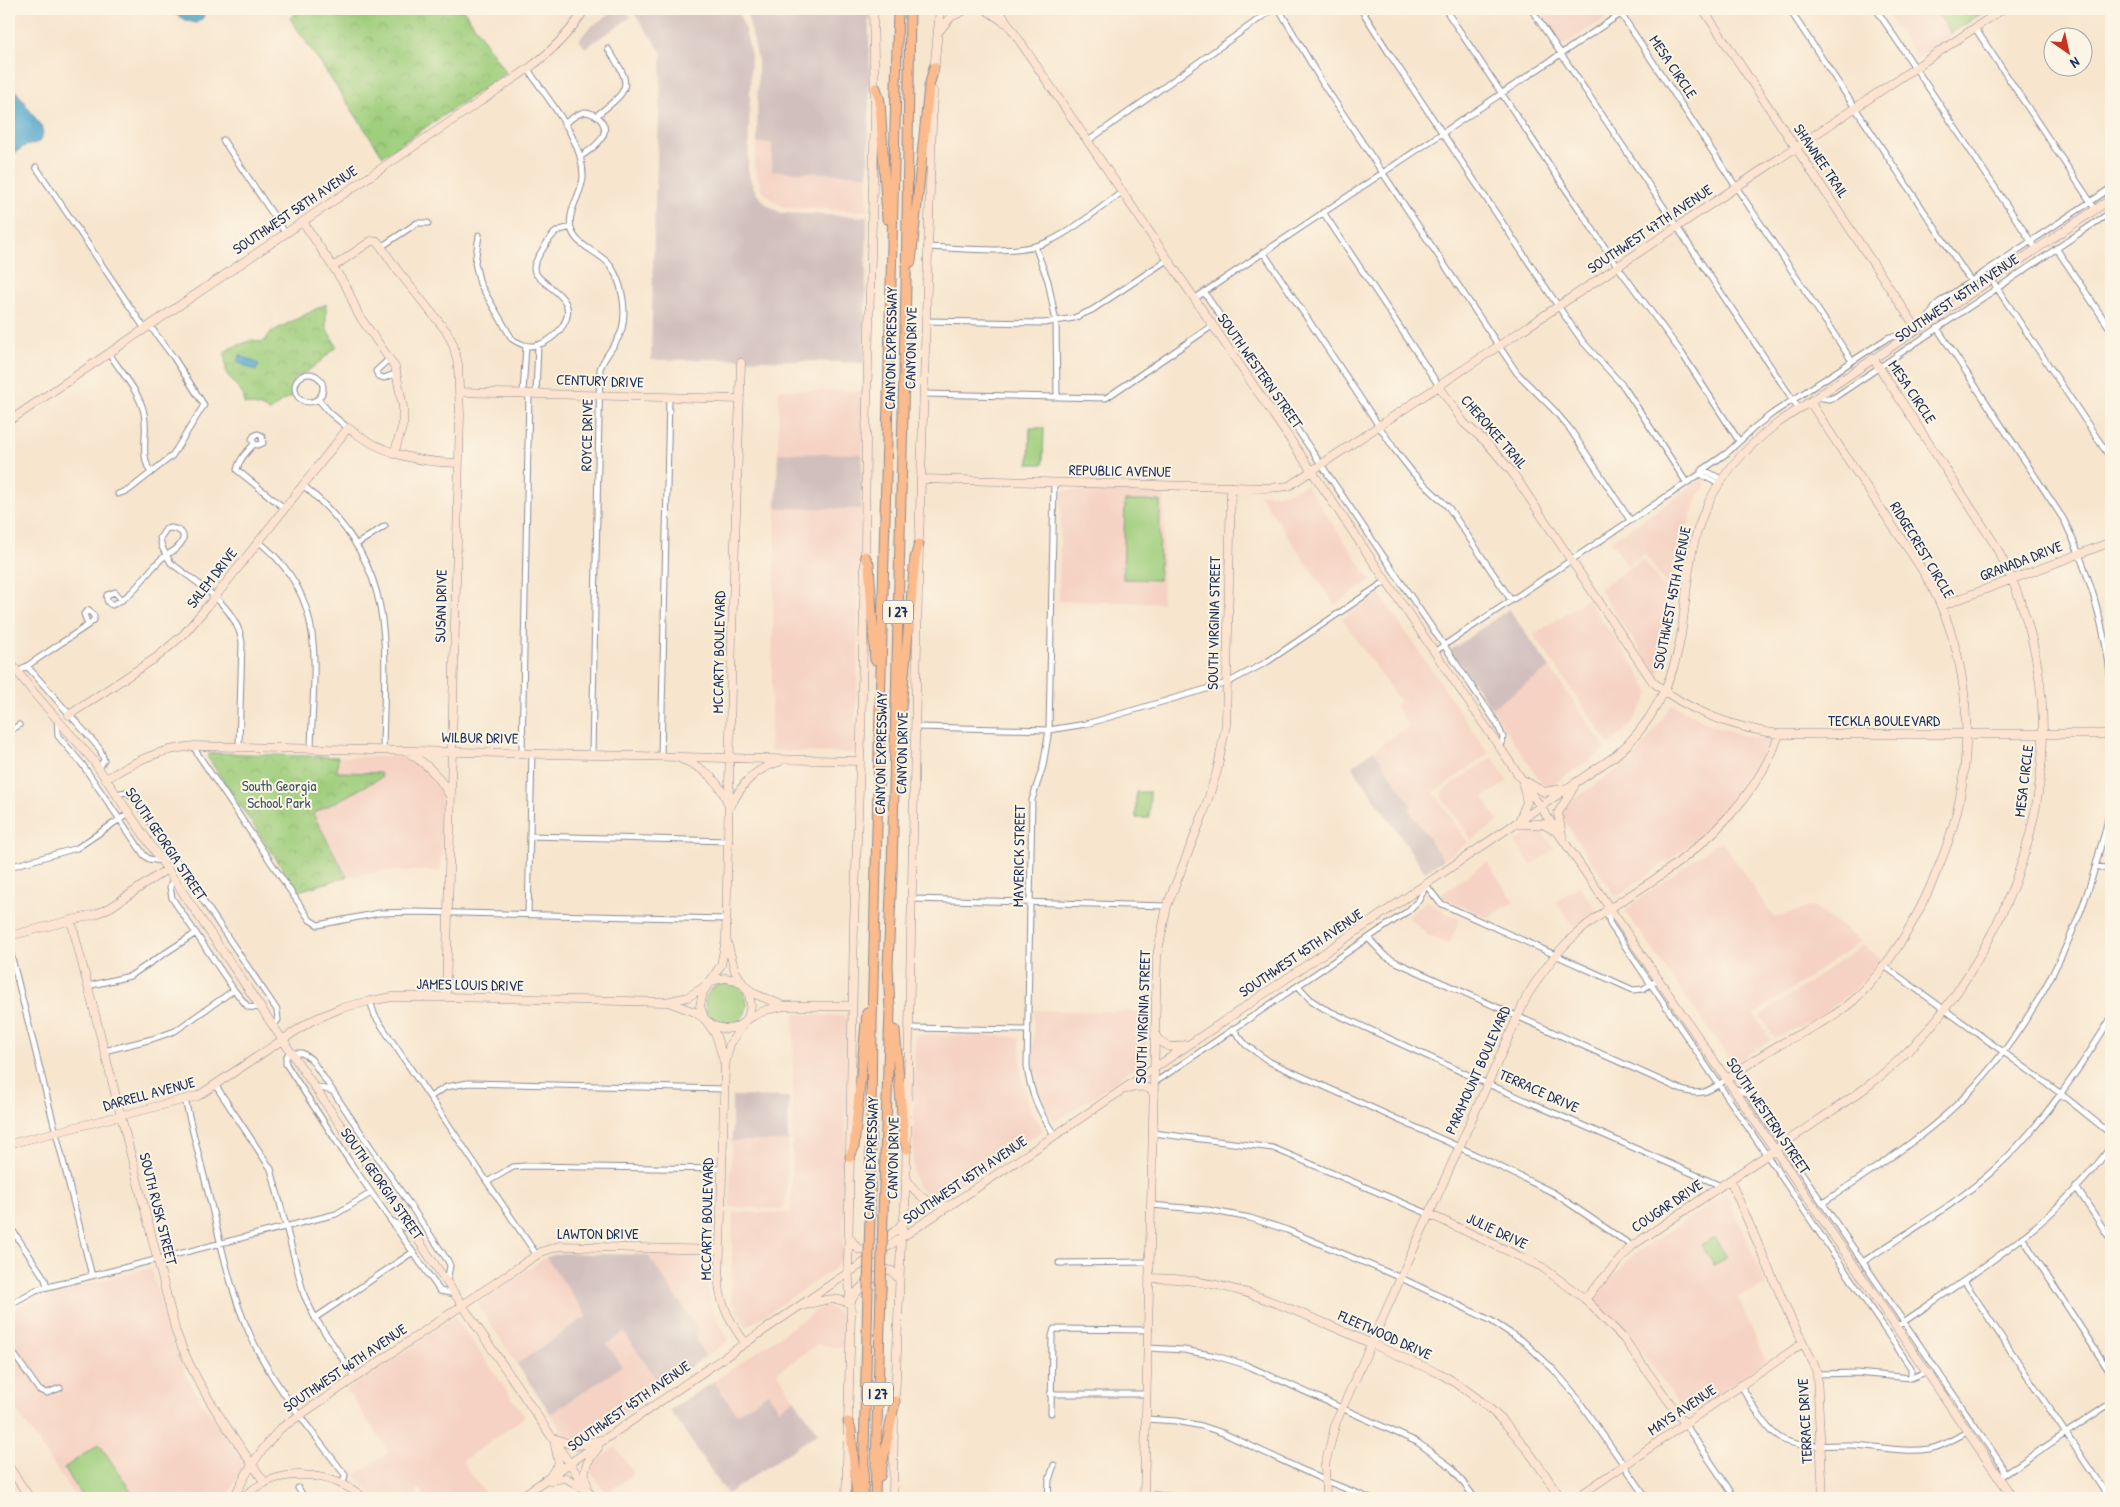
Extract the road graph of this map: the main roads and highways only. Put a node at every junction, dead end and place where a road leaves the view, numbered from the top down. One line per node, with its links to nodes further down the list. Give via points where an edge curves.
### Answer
1 (585, 9): 17 (main road, SOUTHWEST 58TH AVENUE, via 548,55)
2 (873, 9): 14 (main road)
3 (898, 9): 18 (highway, CANYON EXPRESSWAY / I 27)
4 (910, 9): 20 (highway, CANYON EXPRESSWAY / I 27)
5 (940, 9): 12 (main road, CANYON DRIVE)
6 (968, 9): 12 (main road, via 951,17)
7 (985, 9): 11 (main road)
8 (998, 9): 11 (main road, SOUTH WESTERN STREET)
9 (1703, 9): 15 (main road, SHAWNEE TRAIL)
10 (2003, 9): 15 (main road, SOUTHWEST 47TH AVENUE)
11 (1009, 25): 31 (main road, SOUTH WESTERN STREET)
12 (938, 32): 13 (main road, CANYON DRIVE)
13 (934, 67): 20 (highway, via 929,87 910,277); 32 (main road, CANYON DRIVE)
14 (876, 88): 18 (highway, via 880,101 886,216); 36 (main road, via 866,438)
15 (1796, 148): 21 (main road, SHAWNEE TRAIL); 24 (main road, SOUTHWEST 47TH AVENUE)
16 (2111, 200): 21 (main road, SOUTHWEST 45TH AVENUE)
17 (303, 222): 19 (main road); 28 (main road, SOUTHWEST 58TH AVENUE)
18 (892, 232): 40 (highway, CANYON EXPRESSWAY / I 27)
19 (334, 266): 25 (main road, SUSAN DRIVE, via 371,241 380,244 447,332 457,353); 29 (main road, via 358,314 397,373 403,424)
20 (906, 286): 53 (highway, CANYON EXPRESSWAY / I 27)
21 (1917, 329): 22 (main road, SOUTHWEST 45TH AVENUE)
22 (1873, 358): 27 (main road, SOUTHWEST 45TH AVENUE); 37 (main road, MESA CIRCLE, via 1994,543)
23 (741, 363): 26 (main road, MCCARTY BOULEVARD)
24 (1439, 386): 31 (main road, SOUTHWEST 47TH AVENUE); 41 (main road, CHEROKEE TRAIL, via 1464,422 1512,472 1652,682)
25 (460, 392): 26 (main road, CENTURY DRIVE); 30 (main road, SUSAN DRIVE)
26 (740, 399): 50 (main road, MCCARTY BOULEVARD)
27 (1813, 399): 38 (main road, RIDGECREST CIRCLE); 41 (main road, SOUTHWEST 45TH AVENUE, via 1763,434 1720,481 1694,542 1681,636)
28 (9, 421)
29 (394, 454): 30 (main road, via 424,462); 42 (main road, SALEM DRIVE, via 362,439 348,428 191,626 171,645)
30 (458, 463): 48 (main road, SUSAN DRIVE)
31 (1312, 472): 33 (main road, REPUBLIC AVENUE, via 1282,488); 55 (main road, SOUTH WESTERN STREET)
32 (922, 480): 33 (main road, REPUBLIC AVENUE); 35 (main road, CANYON DRIVE)
33 (1230, 487): 77 (main road, SOUTH VIRGINIA STREET, via 1226,725 1217,771 1204,812 1168,906 1157,956)
34 (2111, 542): 37 (main road, GRANADA DRIVE)
35 (919, 544): 53 (highway, via 915,558 898,760); 87 (main road, CANYON DRIVE)
36 (866, 556): 40 (highway); 52 (main road)
37 (2012, 580): 38 (main road, GRANADA DRIVE); 44 (main road, MESA CIRCLE, via 2035,658)
38 (1941, 606): 46 (main road, RIDGECREST CIRCLE, via 1962,678)
39 (9, 661): 54 (main road, SOUTH GEORGIA STREET)
40 (880, 691): 66 (highway, CANYON EXPRESSWAY / I 27)
41 (1664, 692): 43 (main road, TECKLA BOULEVARD, via 1730,723); 56 (main road, SOUTHWEST 45TH AVENUE, via 1630,742 1616,756)
42 (69, 715)
43 (1779, 734): 46 (main road, TECKLA BOULEVARD); 63 (main road, PARAMOUNT BOULEVARD, via 1755,781 1714,831 1685,858)
44 (2043, 734): 45 (main road, TECKLA BOULEVARD); 46 (main road, TECKLA BOULEVARD); 88 (main road, MESA CIRCLE, via 2041,784 2032,830 2018,873 1991,936 1959,990 1923,1037 1885,1074)
45 (2111, 734)
46 (1967, 735): 82 (main road, RIDGECREST CIRCLE, via 1962,792 1946,850 1921,905 1883,965 1868,985 1840,1011)
47 (406, 751): 48 (main road, WILBUR DRIVE); 54 (main road, WILBUR DRIVE, via 194,746 168,749 142,758); 57 (main road, via 436,773)
48 (452, 751): 49 (main road, WILBUR DRIVE); 57 (main road, SUSAN DRIVE)
49 (675, 756): 50 (main road, WILBUR DRIVE); 58 (main road, via 708,773)
50 (730, 758): 51 (main road, WILBUR DRIVE); 58 (main road, MCCARTY BOULEVARD)
51 (788, 759): 52 (main road, WILBUR DRIVE); 58 (main road, via 756,772 743,785)
52 (860, 761): 73 (main road)
53 (894, 767): 74 (highway, CANYON EXPRESSWAY / I 27, via 888,965)
54 (106, 779): 62 (main road, SOUTH GEORGIA STREET)
55 (1522, 780): 56 (main road, via 1544,792); 59 (main road, SOUTH WESTERN STREET); 60 (main road, via 1527,802)
56 (1573, 786): 59 (main road, SOUTHWEST 45TH AVENUE); 61 (main road, via 1558,812)
57 (450, 798): 70 (main road, SUSAN DRIVE)
58 (730, 808): 67 (main road, MCCARTY BOULEVARD)
59 (1541, 808): 60 (main road, SOUTHWEST 45TH AVENUE); 61 (main road, SOUTH WESTERN STREET)
60 (1516, 824): 61 (main road, via 1543,824); 79 (main road, SOUTHWEST 45TH AVENUE)
61 (1561, 836): 63 (main road, SOUTH WESTERN STREET)
62 (167, 869): 64 (main road, via 110,908); 78 (main road, SOUTH GEORGIA STREET)
63 (1609, 910): 82 (main road, SOUTH WESTERN STREET); 93 (main road, PARAMOUNT BOULEVARD, via 1581,930 1555,955 1527,996)
64 (71, 920): 65 (main road); 85 (main road, SOUTH RUSK STREET)
65 (9, 936)
66 (874, 938): 89 (highway, via 854,1147); 127 (highway, CANYON EXPRESSWAY / I 27, bridge)
67 (726, 940): 68 (main road, MCCARTY BOULEVARD, via 721,965); 69 (main road, MCCARTY BOULEVARD, via 735,971)
68 (710, 984): 69 (main road, JAMES LOUIS DRIVE, via 725,978); 71 (main road, JAMES LOUIS DRIVE, via 688,997); 75 (main road, MCCARTY BOULEVARD, via 700,999 701,1012)
69 (744, 985): 72 (main road, JAMES LOUIS DRIVE, via 755,994); 76 (main road, MCCARTY BOULEVARD, via 752,1006)
70 (446, 998): 71 (main road, JAMES LOUIS DRIVE); 78 (main road, JAMES LOUIS DRIVE, via 392,998 342,1008)
71 (666, 1002): 75 (main road, JAMES LOUIS DRIVE, via 694,1012)
72 (784, 1006): 73 (main road, JAMES LOUIS DRIVE); 76 (main road, JAMES LOUIS DRIVE, via 766,1010)
73 (852, 1006): 89 (main road)
74 (890, 1010): 87 (highway, via 894,1020); 128 (highway, CANYON EXPRESSWAY / I 27, bridge)
75 (708, 1022): 76 (main road, JAMES LOUIS DRIVE, via 725,1029); 80 (main road, MCCARTY BOULEVARD, via 716,1035)
76 (742, 1024): 80 (main road, MCCARTY BOULEVARD, via 730,1044)
77 (1156, 1035): 79 (main road, via 1166,1047); 81 (main road, SOUTH VIRGINIA STREET)
78 (283, 1040): 85 (main road, DARRELL AVENUE, via 198,1096); 102 (main road, SOUTH GEORGIA STREET)
79 (1191, 1044): 81 (main road, SOUTHWEST 45TH AVENUE)
80 (725, 1065): 97 (main road, MCCARTY BOULEVARD)
81 (1155, 1068): 83 (main road, SOUTHWEST 45TH AVENUE); 84 (main road, SOUTH VIRGINIA STREET)
82 (1727, 1078): 88 (main road, SOUTH WESTERN STREET)
83 (1123, 1090): 84 (main road, via 1144,1086); 92 (main road, SOUTHWEST 45TH AVENUE)
84 (1154, 1095): 99 (main road, SOUTH VIRGINIA STREET)
85 (120, 1116): 86 (main road, DARRELL AVENUE); 113 (main road, SOUTH RUSK STREET, via 156,1260 188,1364 203,1393)
86 (9, 1144)
87 (907, 1149): 90 (main road, CANYON DRIVE)
88 (1775, 1150): 91 (main road, COUGAR DRIVE); 135 (main road, SOUTH WESTERN STREET, via 1967,1432 2001,1476)
89 (850, 1157): 95 (main road)
90 (906, 1178): 92 (main road, via 926,1200 936,1206); 94 (main road, CANYON DRIVE)
91 (1730, 1180): 101 (main road, COUGAR DRIVE, via 1632,1246); 106 (main road, TERRACE DRIVE)
92 (950, 1206): 96 (main road, SOUTHWEST 45TH AVENUE)
93 (1429, 1214): 101 (main road, JULIE DRIVE, via 1542,1267); 107 (main road, PARAMOUNT BOULEVARD)
94 (904, 1220): 95 (main road, via 894,1232 868,1249 858,1249); 96 (main road, CANYON DRIVE)
95 (849, 1237): 98 (main road)
96 (901, 1239): 98 (main road, SOUTHWEST 45TH AVENUE); 100 (main road, CANYON DRIVE)
97 (720, 1250): 102 (main road, LAWTON DRIVE, via 559,1246 536,1254); 105 (main road, MCCARTY BOULEVARD, via 720,1297 726,1315)
98 (848, 1273): 103 (main road); 104 (main road, SOUTHWEST 45TH AVENUE)
99 (1150, 1278): 107 (main road, FLEETWOOD DRIVE, via 1218,1284 1263,1297); 119 (main road, SOUTH VIRGINIA STREET)
100 (899, 1279): 103 (main road, via 887,1270 859,1289); 108 (main road, CANYON DRIVE)
101 (1585, 1298): 110 (main road, JULIE DRIVE, via 1634,1352)
102 (462, 1304): 111 (main road, SOUTH GEORGIA STREET); 113 (main road, SOUTHWEST 46TH AVENUE, via 299,1414 274,1436)
103 (850, 1304): 104 (main road, via 832,1298); 109 (main road)
104 (798, 1307): 105 (main road, SOUTHWEST 45TH AVENUE)
105 (745, 1343): 112 (main road, SOUTHWEST 45TH AVENUE)
106 (1803, 1343): 110 (main road, MAYS AVENUE); 134 (main road, TERRACE DRIVE, via 1817,1374)
107 (1371, 1344): 131 (main road, PARAMOUNT BOULEVARD, via 1342,1408 1328,1450); 132 (main road, FLEETWOOD DRIVE, via 1441,1374 1491,1408 1525,1446)
108 (895, 1401): 128 (highway); 129 (main road, CANYON DRIVE)
109 (848, 1422): 125 (main road); 126 (highway)
110 (1685, 1424): 133 (main road, MAYS AVENUE)
111 (553, 1438): 112 (main road, via 575,1446); 114 (main road, SOUTH GEORGIA STREET); 116 (main road, via 559,1464)
112 (605, 1440): 114 (main road, SOUTHWEST 45TH AVENUE); 118 (main road, via 585,1467)
113 (252, 1464): 117 (main road, SOUTH RUSK STREET); 121 (main road, SOUTHWEST 46TH AVENUE)
114 (570, 1464): 116 (main road, SOUTHWEST 45TH AVENUE); 118 (main road, SOUTH GEORGIA STREET)
115 (9, 1467): 120 (main road)
116 (544, 1481): 118 (main road, via 566,1478); 124 (main road, SOUTHWEST 45TH AVENUE)
117 (265, 1483): 122 (main road); 123 (main road, via 289,1476 311,1475 343,1484)
118 (592, 1497)
119 (1144, 1497): 130 (main road)
120 (30, 1498)
121 (234, 1498)
122 (243, 1498)
123 (364, 1498)
124 (519, 1498)
125 (846, 1498)
126 (857, 1498)
127 (863, 1498)
128 (876, 1498)
129 (893, 1498)
130 (1179, 1498)
131 (1326, 1498)
132 (1561, 1498)
133 (1576, 1498)
134 (1823, 1498)
135 (2013, 1498)

